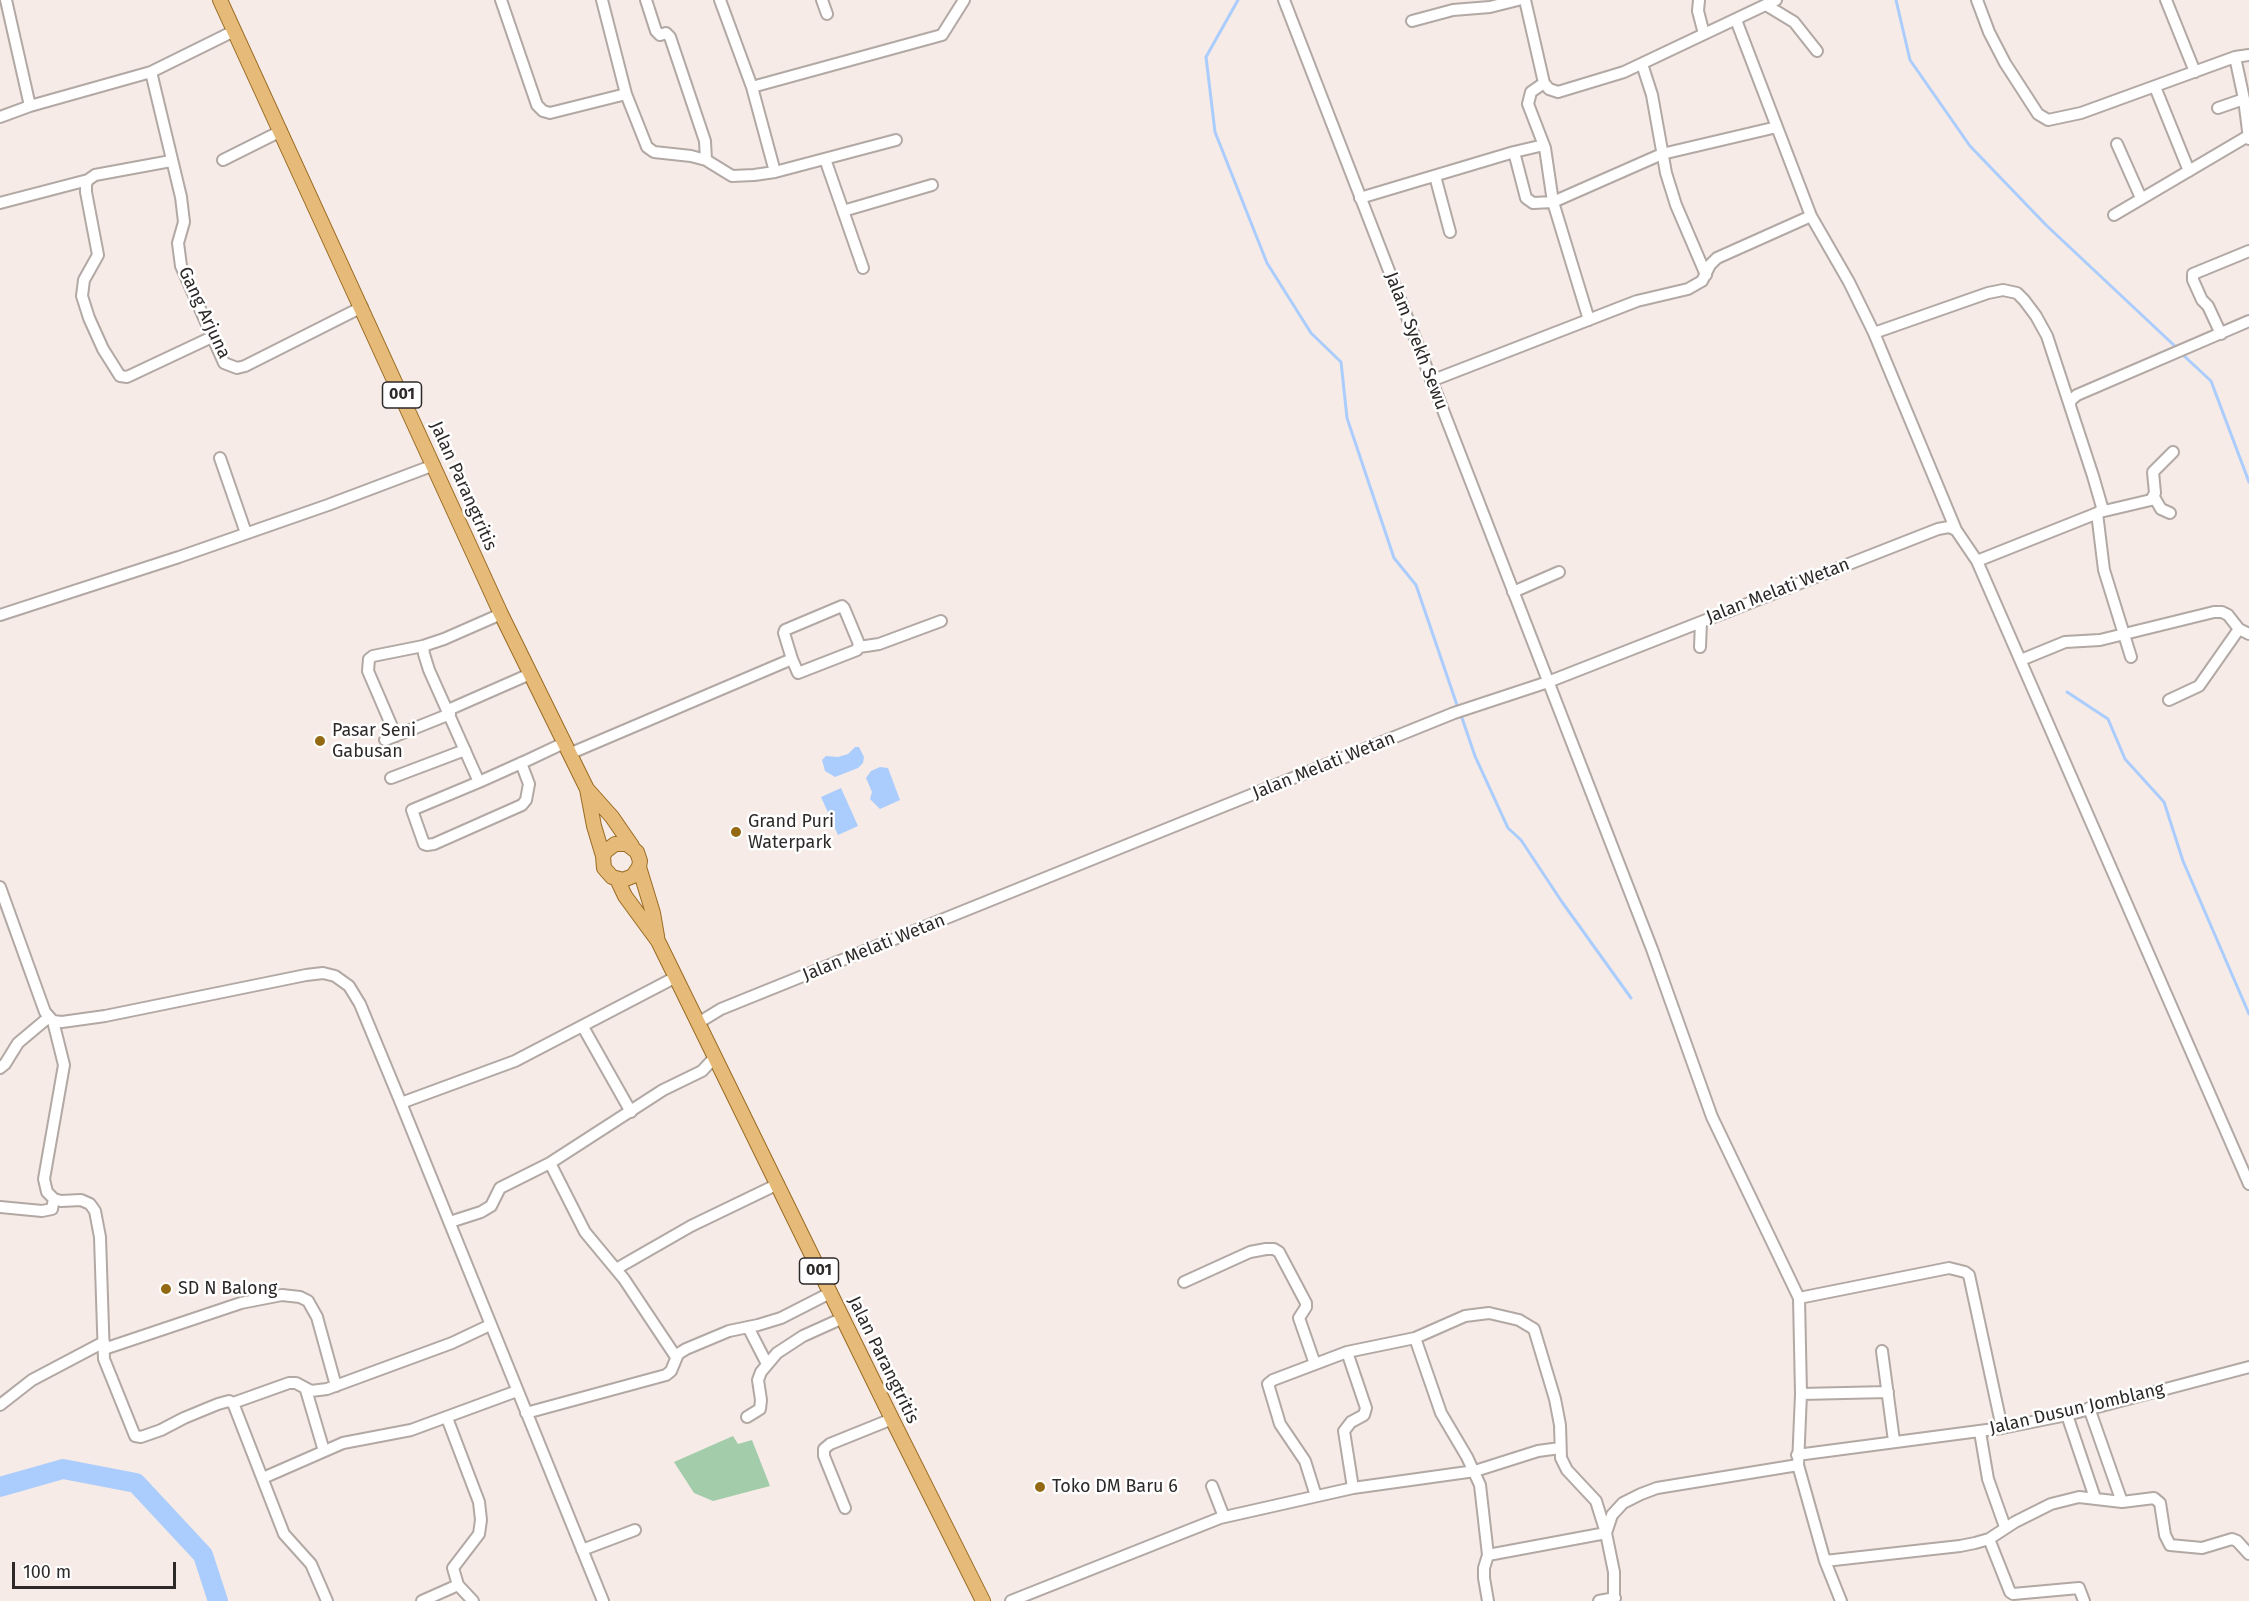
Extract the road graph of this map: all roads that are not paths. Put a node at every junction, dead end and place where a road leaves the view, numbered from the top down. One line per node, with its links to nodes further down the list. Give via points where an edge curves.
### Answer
1 (6, 0): 32 (street)
2 (220, 0): 19 (main road, Jalan Parangtritis / 001)
3 (501, 0): 30 (street, via 537,105 543,111 550,113)
4 (602, 0): 30 (street)
5 (646, 0): 45 (street, via 656,31 669,34 705,141)
6 (720, 0): 28 (street)
7 (822, 0): 16 (street)
8 (964, 0): 28 (street, via 942,34)
9 (1284, 0): 52 (street, Jalam Syekh Sewu)
10 (1518, 0): 18 (street)
11 (1525, 0): 27 (street)
12 (1699, 0): 20 (street)
13 (1977, 0): 29 (street, via 2005,63 2043,119 2082,113)
14 (2166, 0): 26 (street)
15 (1771, 2): 17 (street); 21 (street, via 1794,22)
16 (826, 14)
17 (1736, 20): 20 (street); 35 (street)
18 (1412, 21)
19 (234, 31): 25 (street); 36 (main road, Jalan Parangtritis / 001)
20 (1704, 34): 24 (street)
21 (1817, 51)
22 (2249, 55): 23 (street)
23 (2235, 57): 26 (street); 31 (street)
24 (1642, 64): 27 (street, via 1558,92); 42 (street, via 1652,95)
25 (151, 72): 32 (street); 46 (street, Gang Arjuna)
26 (2195, 72): 29 (street)
27 (1544, 84): 39 (street, via 1531,92 1528,100)
28 (752, 87): 48 (street)
29 (2155, 87): 47 (street)
30 (626, 94): 45 (street, via 646,147 654,152)
31 (2244, 99): 33 (street); 37 (street)
32 (30, 106): 34 (street)
33 (2218, 108)
34 (0, 117)
35 (1777, 127): 42 (street); 58 (street)
36 (281, 131): 44 (street); 63 (main road, Jalan Parangtritis / 001)
37 (2249, 138): 47 (street)
38 (896, 140): 43 (street)
39 (1544, 144): 41 (street); 54 (street)
40 (2117, 144): 53 (street)
41 (1514, 152): 49 (street); 54 (street, via 1527,200)
42 (1662, 154): 54 (street); 62 (street, via 1676,205)
43 (825, 159): 48 (street); 56 (street)
44 (223, 160)
45 (706, 160): 48 (street, via 732,176)
46 (171, 161): 50 (street, via 95,175); 68 (street, Gang Arjuna, via 184,222 178,243 181,266)
47 (2189, 171): 53 (street)
48 (775, 172)
49 (1435, 176): 52 (street); 59 (street)
50 (88, 180): 55 (street); 68 (street, via 86,192 98,255 84,280 82,296 93,328 120,376)
51 (932, 185): 56 (street)
52 (1360, 198): 69 (street, Jalam Syekh Sewu)
53 (2141, 198): 57 (street)
54 (1553, 202): 64 (street)
55 (0, 203)
56 (843, 211): 61 (street)
57 (2114, 215)
58 (1811, 216): 62 (street, via 1718,258); 66 (street)
59 (1450, 232)
60 (2249, 251): 67 (street, via 2195,273 2192,278)
61 (863, 268)
62 (1706, 275): 64 (street, via 1688,289 1646,298)
63 (362, 307): 68 (street, Gang Arjuna, via 237,368 224,363); 73 (main road, Jalan Parangtritis / 001)
64 (1588, 320): 69 (street)
65 (2249, 321): 67 (street)
66 (1874, 333): 70 (street, via 1988,293 2017,293 2042,326); 77 (street)
67 (2221, 334): 70 (street, via 2077,395)
68 (212, 337)
69 (1431, 381): 81 (street, Jalam Syekh Sewu)
70 (2070, 404): 75 (street, via 2102,507)
71 (2173, 452): 74 (street, via 2153,472)
72 (220, 458): 78 (street)
73 (434, 465): 78 (street); 82 (main road, Jalan Parangtritis / 001)
74 (2154, 497): 75 (street); 76 (street, via 2163,511)
75 (2099, 512): 79 (street); 87 (street, via 2104,570)
76 (2170, 513)
77 (1956, 530): 79 (street); 85 (street, Jalan Melati Wetan, via 1949,526 1938,529)
78 (246, 533): 83 (street)
79 (1977, 561): 93 (street)
80 (1559, 572): 81 (street)
81 (1513, 592): 95 (street, Jalam Syekh Sewu)
82 (501, 614): 88 (street); 94 (main road, Jalan Parangtritis / 001)
83 (0, 615)
84 (941, 621): 89 (street, via 879,644)
85 (1701, 622): 90 (street); 95 (street, Jalan Melati Wetan)
86 (2244, 631): 87 (street, via 2228,615 2214,612); 96 (street, via 2199,686)
87 (2122, 634): 91 (street); 93 (street, via 2066,642)
88 (423, 646): 97 (street, via 429,670); 97 (street, via 369,659 368,671 390,738)
89 (859, 647): 92 (street, via 798,672); 92 (street, via 842,606 785,630)
90 (1700, 647)
91 (2132, 657)
92 (792, 659): 98 (street)
93 (2021, 660): 120 (street)
94 (530, 674): 97 (street); 98 (main road, Jalan Parangtritis / 001)
95 (1548, 682): 112 (street, Jalan Melati Wetan, via 1454,713 721,1009); 127 (street, Jalam Syekh Sewu, via 1652,949 1712,1117)
96 (2169, 700)
97 (449, 712): 99 (street)
98 (567, 749): 100 (street); 103 (main road, Jalan Parangtritis / 001)
99 (465, 750): 101 (street); 102 (street)
100 (521, 763): 102 (street); 102 (street, via 529,784 522,806 426,845 412,810)
101 (391, 778)
102 (479, 782)
103 (587, 789): 104 (main road, Jalan Parangtritis / 001); 105 (main road, Jalan Parangtritis / 001)
104 (632, 846): 105 (main road, via 615,844); 106 (main road, 001, via 639,856)
105 (603, 856): 107 (main road, 001, via 607,873)
106 (639, 867): 107 (main road, via 633,876); 109 (main road, Jalan Parangtritis / 001)
107 (617, 879): 109 (main road, Jalan Parangtritis / 001)
108 (0, 887): 111 (street)
109 (658, 941): 110 (main road, Jalan Parangtritis / 001)
110 (676, 977): 112 (main road, Jalan Parangtritis / 001); 113 (street)
111 (51, 1019): 115 (street, via 18,1043); 116 (street, via 62,1022 105,1016 323,973 349,986 360,1004); 121 (street, via 64,1065 44,1179 47,1192)
112 (698, 1023): 114 (main road, Jalan Parangtritis / 001)
113 (583, 1027): 116 (street, via 515,1061); 117 (street)
114 (715, 1057): 117 (street, via 702,1071 663,1090); 119 (main road, Jalan Parangtritis / 001)
115 (0, 1068)
116 (401, 1102): 123 (street)
117 (631, 1112): 118 (street)
118 (550, 1163): 123 (street, via 500,1188 491,1206 481,1212); 124 (street, via 585,1232)
119 (778, 1184): 124 (street, via 691,1226); 126 (main road, Jalan Parangtritis / 001)
120 (2249, 1184)
121 (54, 1199): 122 (street, via 52,1209 42,1211); 132 (street, via 81,1200 94,1211 100,1237)
122 (0, 1207)
123 (450, 1222): 129 (street)
124 (616, 1269): 135 (street)
125 (1184, 1282): 137 (street, via 1250,1252 1279,1252 1306,1303 1299,1318)
126 (830, 1293): 128 (main road, Jalan Parangtritis / 001); 130 (street, via 781,1318)
127 (1798, 1298): 143 (street); 152 (street, via 1949,1268 1965,1272 1969,1275)
128 (843, 1318): 136 (street, via 794,1340); 151 (main road, Jalan Parangtritis / 001)
129 (490, 1325): 139 (street); 141 (street)
130 (748, 1327): 135 (street, via 717,1335); 136 (street)
131 (1415, 1338): 134 (street); 155 (street, via 1476,1314 1505,1315 1534,1329 1556,1399); 158 (street, via 1441,1413)
132 (104, 1345): 139 (street, via 241,1303 282,1295 300,1297 308,1301 317,1317); 144 (street, via 109,1373 138,1438 218,1404); 145 (street, via 32,1380)
133 (1882, 1351): 142 (street)
134 (1347, 1352): 137 (street); 161 (street, via 1366,1408 1344,1431)
135 (676, 1357): 147 (street, via 666,1375)
136 (767, 1364): 149 (street, via 758,1380 760,1409)
137 (1315, 1364): 162 (street, via 1268,1384 1280,1424 1305,1461)
138 (2249, 1367): 146 (street, Jalan Dusun Jomblang)
139 (336, 1386): 140 (street, via 318,1391)
140 (306, 1389): 144 (street, via 289,1383); 156 (street)
141 (517, 1391): 147 (street); 150 (street)
142 (1888, 1392): 143 (street); 154 (street)
143 (1801, 1394): 157 (street)
144 (233, 1403): 159 (street)
145 (0, 1405)
146 (2089, 1408): 148 (street, Jalan Dusun Jomblang); 164 (street)
147 (526, 1413): 171 (street)
148 (2067, 1415): 152 (street, Jalan Dusun Jomblang); 163 (street)
149 (747, 1417)
150 (447, 1418): 156 (street); 175 (street, via 481,1512 475,1541 453,1568)
151 (892, 1419): 165 (street, via 824,1449); 182 (main road, Jalan Parangtritis / 001)
152 (2002, 1428): 153 (street, Jalan Dusun Jomblang)
153 (1980, 1432): 154 (street, Jalan Dusun Jomblang); 167 (street, via 1988,1479)
154 (1893, 1441): 157 (street, Jalan Dusun Jomblang)
155 (1560, 1448): 158 (street); 169 (street, via 1567,1470 1598,1506)
156 (324, 1451): 159 (street)
157 (1797, 1460): 169 (street, Jalan Dusun Jomblang, via 1641,1494 1623,1503 1612,1515); 174 (street)
158 (1474, 1471): 161 (street); 173 (street, via 1483,1496)
159 (263, 1478): 178 (street, via 284,1534 310,1564)
160 (1212, 1486): 166 (street)
161 (1353, 1488): 162 (street)
162 (1316, 1496): 166 (street)
163 (2095, 1498): 164 (street); 167 (street, via 2079,1497 2051,1504)
164 (2122, 1502): 172 (street, via 2158,1499 2164,1535 2170,1545 2202,1548 2232,1539)
165 (845, 1508)
166 (1224, 1517): 183 (street)
167 (2005, 1527): 170 (street)
168 (635, 1530): 171 (street)
169 (1606, 1533): 173 (street); 177 (street, via 1614,1572)
170 (1989, 1539): 174 (street, via 1960,1546); 187 (street, via 2013,1594 2079,1588)
171 (582, 1550): 181 (street)
172 (2249, 1554)
173 (1488, 1555): 184 (street, via 1484,1568)
174 (1825, 1561): 186 (street)
175 (458, 1586): 176 (street); 180 (street)
176 (439, 1598): 179 (street)
177 (1614, 1599): 185 (street)
178 (327, 1601)
179 (422, 1601)
180 (473, 1601)
181 (603, 1601)
182 (983, 1601)
183 (1011, 1601)
184 (1488, 1601)
185 (1599, 1601)
186 (1841, 1601)
187 (2084, 1601)

